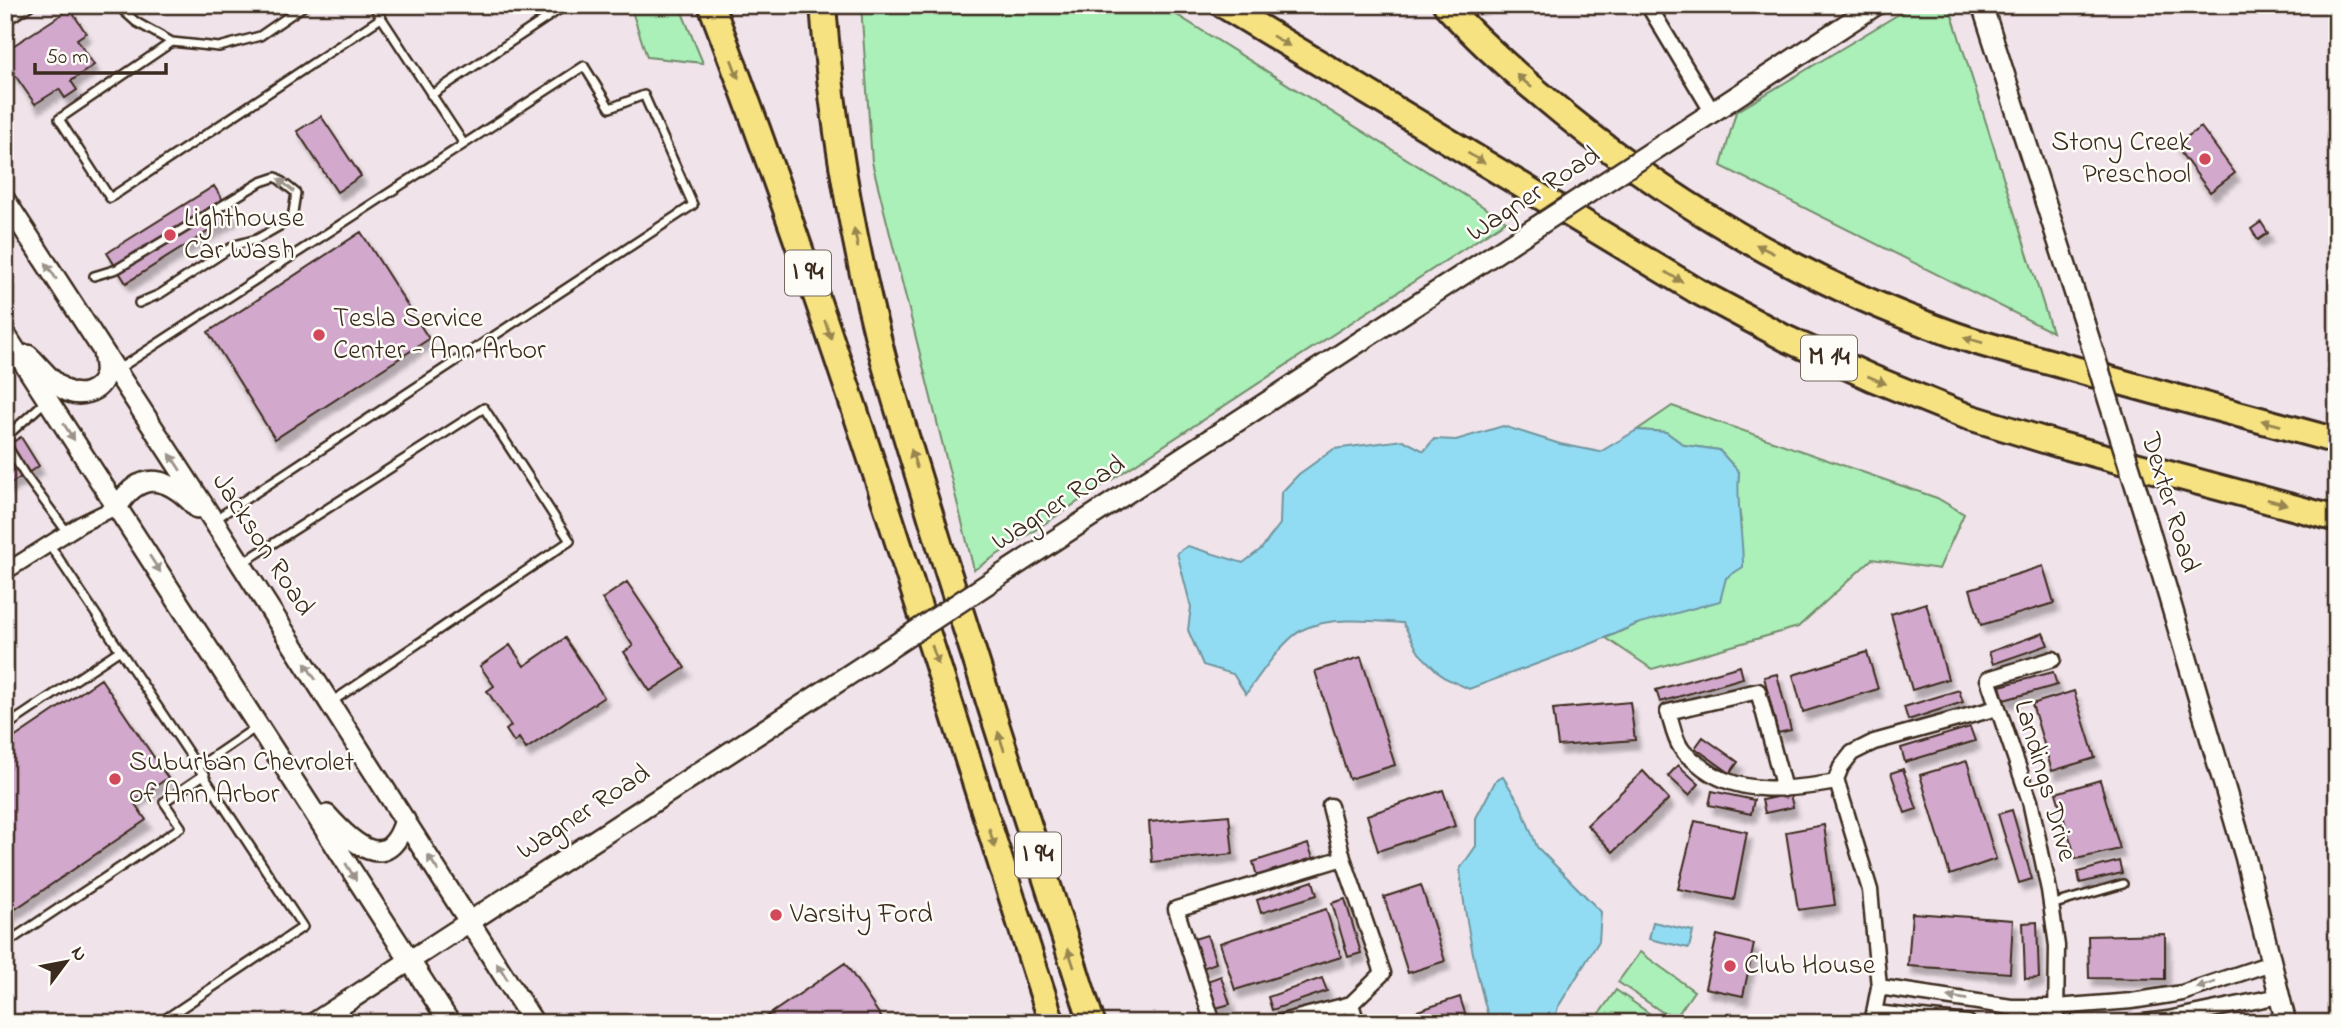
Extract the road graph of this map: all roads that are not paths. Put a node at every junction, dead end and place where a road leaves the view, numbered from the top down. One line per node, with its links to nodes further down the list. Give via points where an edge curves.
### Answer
1 (31, 5): 15 (lane)
2 (117, 5): 16 (lane, via 136,22)
3 (305, 5): 13 (lane)
4 (373, 5): 14 (lane)
5 (566, 5): 17 (lane)
6 (711, 5): 68 (highway, I 94, one-way to 68, via 834,346)
7 (823, 5): 69 (highway, I 94, one-way to 7, via 885,365 843,173)
8 (1223, 5): 29 (highway, M 14, one-way to 29, via 1698,291 1785,338 1966,416)
9 (1446, 5): 27 (highway, M 14, one-way to 9, via 1953,334 1818,276 1748,241 1623,160 1508,67)
10 (1648, 5): 18 (street)
11 (1875, 5): 18 (main road, Wagner Road)
12 (1982, 5): 55 (main road, Dexter Road, bridge, via 2145,516 2245,856)
13 (292, 9): 16 (lane, via 260,36 219,47)
14 (381, 18): 16 (lane, via 110,198 59,119); 17 (lane)
15 (5, 22)
16 (172, 41)
17 (431, 95): 19 (lane)
18 (1713, 113): 52 (main road, Wagner Road, bridge)
19 (464, 145): 25 (lane); 30 (lane, via 584,66 610,108 644,95 693,205)
20 (5, 200): 24 (main road, Jackson Road, one-way to 20)
21 (94, 276): 22 (lane, one-way to 21, via 235,245 257,239 292,219 296,193 276,177 261,182 117,269)
22 (139, 303)
23 (5, 333): 24 (main road, via 74,394 98,386 105,375); 26 (main road)
24 (103, 352): 25 (main road, Jackson Road)
25 (116, 371): 30 (main road, Jackson Road, one-way to 25)
26 (48, 400): 28 (main road, one-way to 28); 31 (lane, via 8,435 7,446)
27 (2337, 441)
28 (118, 506): 31 (street); 32 (main road, via 133,486 146,481 167,483 187,497); 40 (main road, one-way to 40)
29 (2337, 519)
30 (213, 520): 32 (main road, Jackson Road)
31 (67, 532): 33 (street)
32 (225, 540): 34 (main road, Jackson Road)
33 (49, 544): 35 (street); 36 (lane)
34 (241, 565): 38 (main road, Jackson Road, one-way to 34); 38 (lane, via 484,408 570,541)
35 (5, 572)
36 (120, 650): 41 (lane); 42 (lane)
37 (2053, 659): 39 (street, Landings Drive, via 1988,679)
38 (330, 703): 48 (main road, Jackson Road)
39 (1997, 708): 45 (street, via 1852,753); 51 (street, Landings Drive, via 2030,801)
40 (258, 726): 42 (lane); 43 (main road)
41 (5, 727)
42 (198, 767): 44 (lane)
43 (289, 773): 48 (main road, via 363,849 389,847 400,837); 54 (main road, one-way to 54)
44 (205, 774): 53 (lane, via 164,802 181,827); 64 (lane, via 303,927)
45 (1837, 782): 46 (street); 56 (street, via 1870,890)
46 (1784, 789): 46 (street, via 1736,785 1709,774 1681,749 1668,712 1758,691)
47 (1330, 806): 49 (street)
48 (405, 820): 52 (main road, Jackson Road, one-way to 48)
49 (1343, 858): 59 (street, via 1383,973); 70 (street, via 1176,909)
50 (2123, 884): 51 (lane)
51 (2051, 905): 61 (street, Landings Drive, via 2057,946)
52 (469, 920): 54 (main road, Wagner Road); 67 (main road, Jackson Road, one-way to 52)
53 (5, 944)
54 (409, 961): 65 (main road, Wagner Road); 66 (main road)
55 (2271, 963): 57 (street, one-way to 57); 58 (main road, Dexter Road)
56 (1879, 986): 60 (street, one-way to 56); 62 (street)
57 (2164, 996): 61 (street); 63 (street)
58 (2279, 996): 63 (street); 77 (main road, Dexter Road)
59 (1351, 1004): 71 (street); 72 (street)
60 (2019, 1007): 61 (street); 74 (street)
61 (2056, 1007): 75 (street, Landings Drive)
62 (1873, 1018): 73 (street)
63 (2168, 1019): 76 (street)
64 (159, 1023)
65 (314, 1023)
66 (450, 1023)
67 (534, 1023)
68 (1052, 1023)
69 (1092, 1023)
70 (1213, 1023)
71 (1278, 1023)
72 (1357, 1023)
73 (1968, 1023)
74 (2019, 1023)
75 (2056, 1023)
76 (2137, 1023)
77 (2286, 1023)

